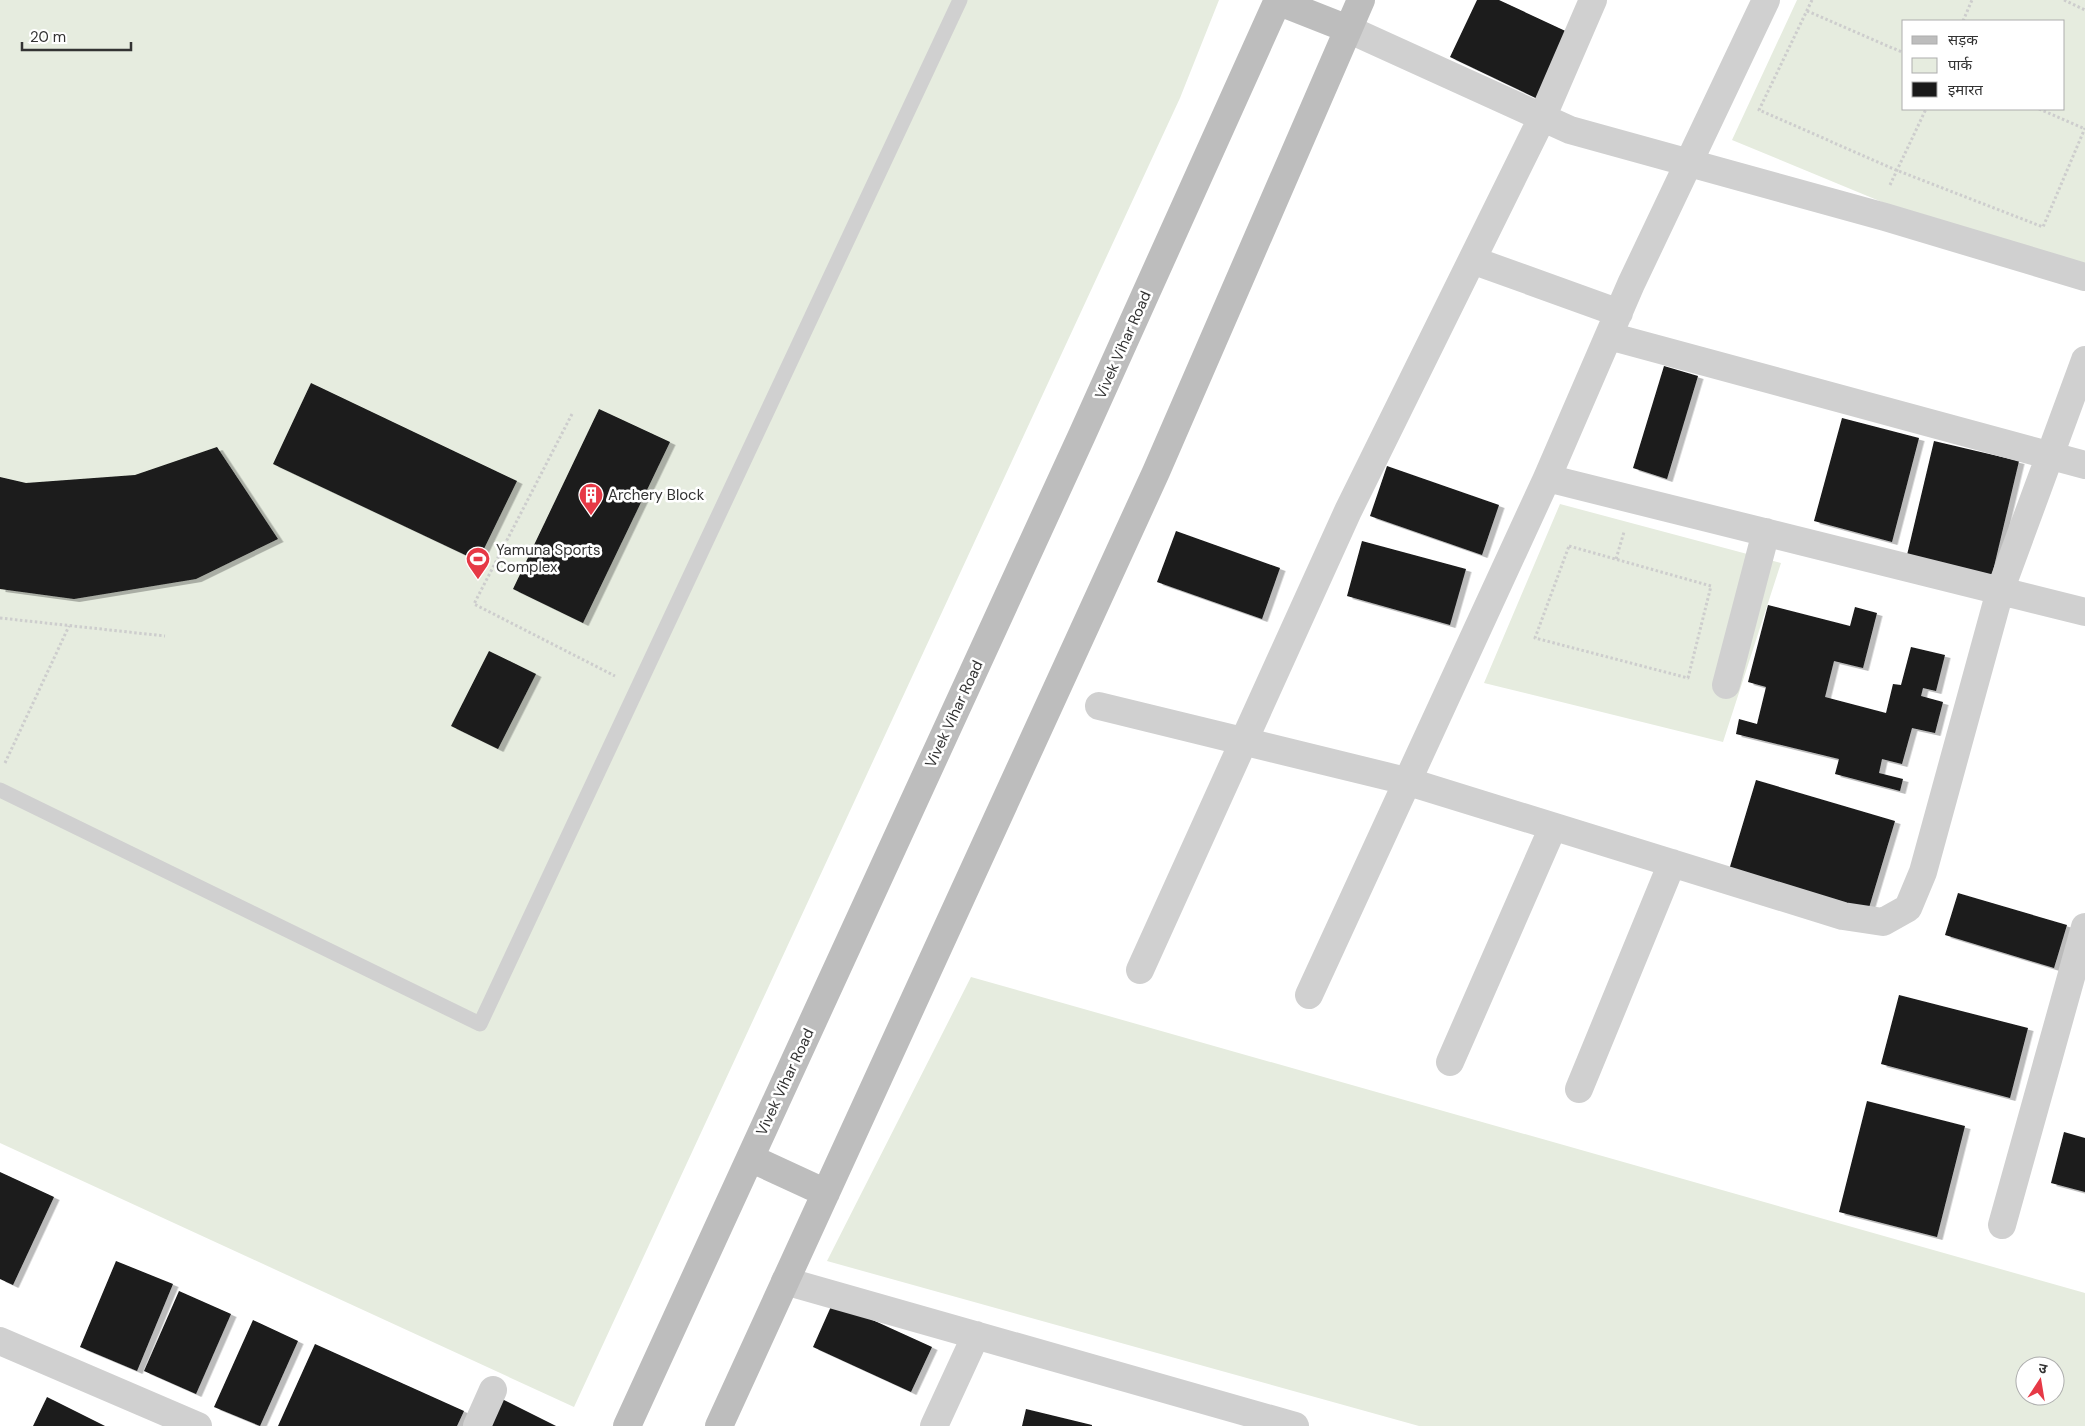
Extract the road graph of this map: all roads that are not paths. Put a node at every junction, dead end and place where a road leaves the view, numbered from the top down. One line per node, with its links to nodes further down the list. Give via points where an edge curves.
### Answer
1 (960, 0): 23 (lane, via 480,1024)
2 (1361, 0): 6 (street)
3 (1593, 0): 7 (street)
4 (1766, 0): 8 (street)
5 (1277, 1): 6 (street); 31 (street, Vivek Vihar Road)
6 (1348, 29): 7 (street); 32 (street, via 1156,472)
7 (1542, 118): 8 (street, via 1570,130); 9 (street)
8 (1689, 164): 10 (street, via 1885,217); 11 (street)
9 (1472, 260): 11 (street); 21 (street, via 1348,511)
10 (2085, 277)
11 (1614, 325): 13 (street); 15 (street)
12 (2085, 360): 13 (street)
13 (2050, 454): 14 (street); 17 (street)
14 (2085, 465)
15 (1546, 478): 16 (street); 22 (street)
16 (1766, 532): 17 (street); 19 (street)
17 (2000, 591): 18 (street); 25 (street, via 1922,872 1908,908 1883,922 1843,916)
18 (2085, 612)
19 (1726, 685)
20 (1099, 706): 21 (street)
21 (1243, 742): 22 (street); 27 (street)
22 (1406, 781): 24 (street); 28 (street)
23 (0, 790)
24 (1553, 827): 25 (street); 29 (street)
25 (1672, 863): 30 (street)
26 (2085, 928): 33 (street)
27 (1140, 970)
28 (1309, 995)
29 (1450, 1062)
30 (1579, 1089)
31 (750, 1158): 32 (street); 40 (street, Vivek Vihar Road)
32 (826, 1194): 34 (street)
33 (2002, 1225)
34 (786, 1281): 35 (street); 41 (street)
35 (976, 1335): 42 (street); 43 (street)
36 (0, 1341): 38 (street)
37 (493, 1390): 39 (street)
38 (198, 1426)
39 (477, 1426)
40 (627, 1426)
41 (719, 1426)
42 (934, 1426)
43 (1295, 1426)

